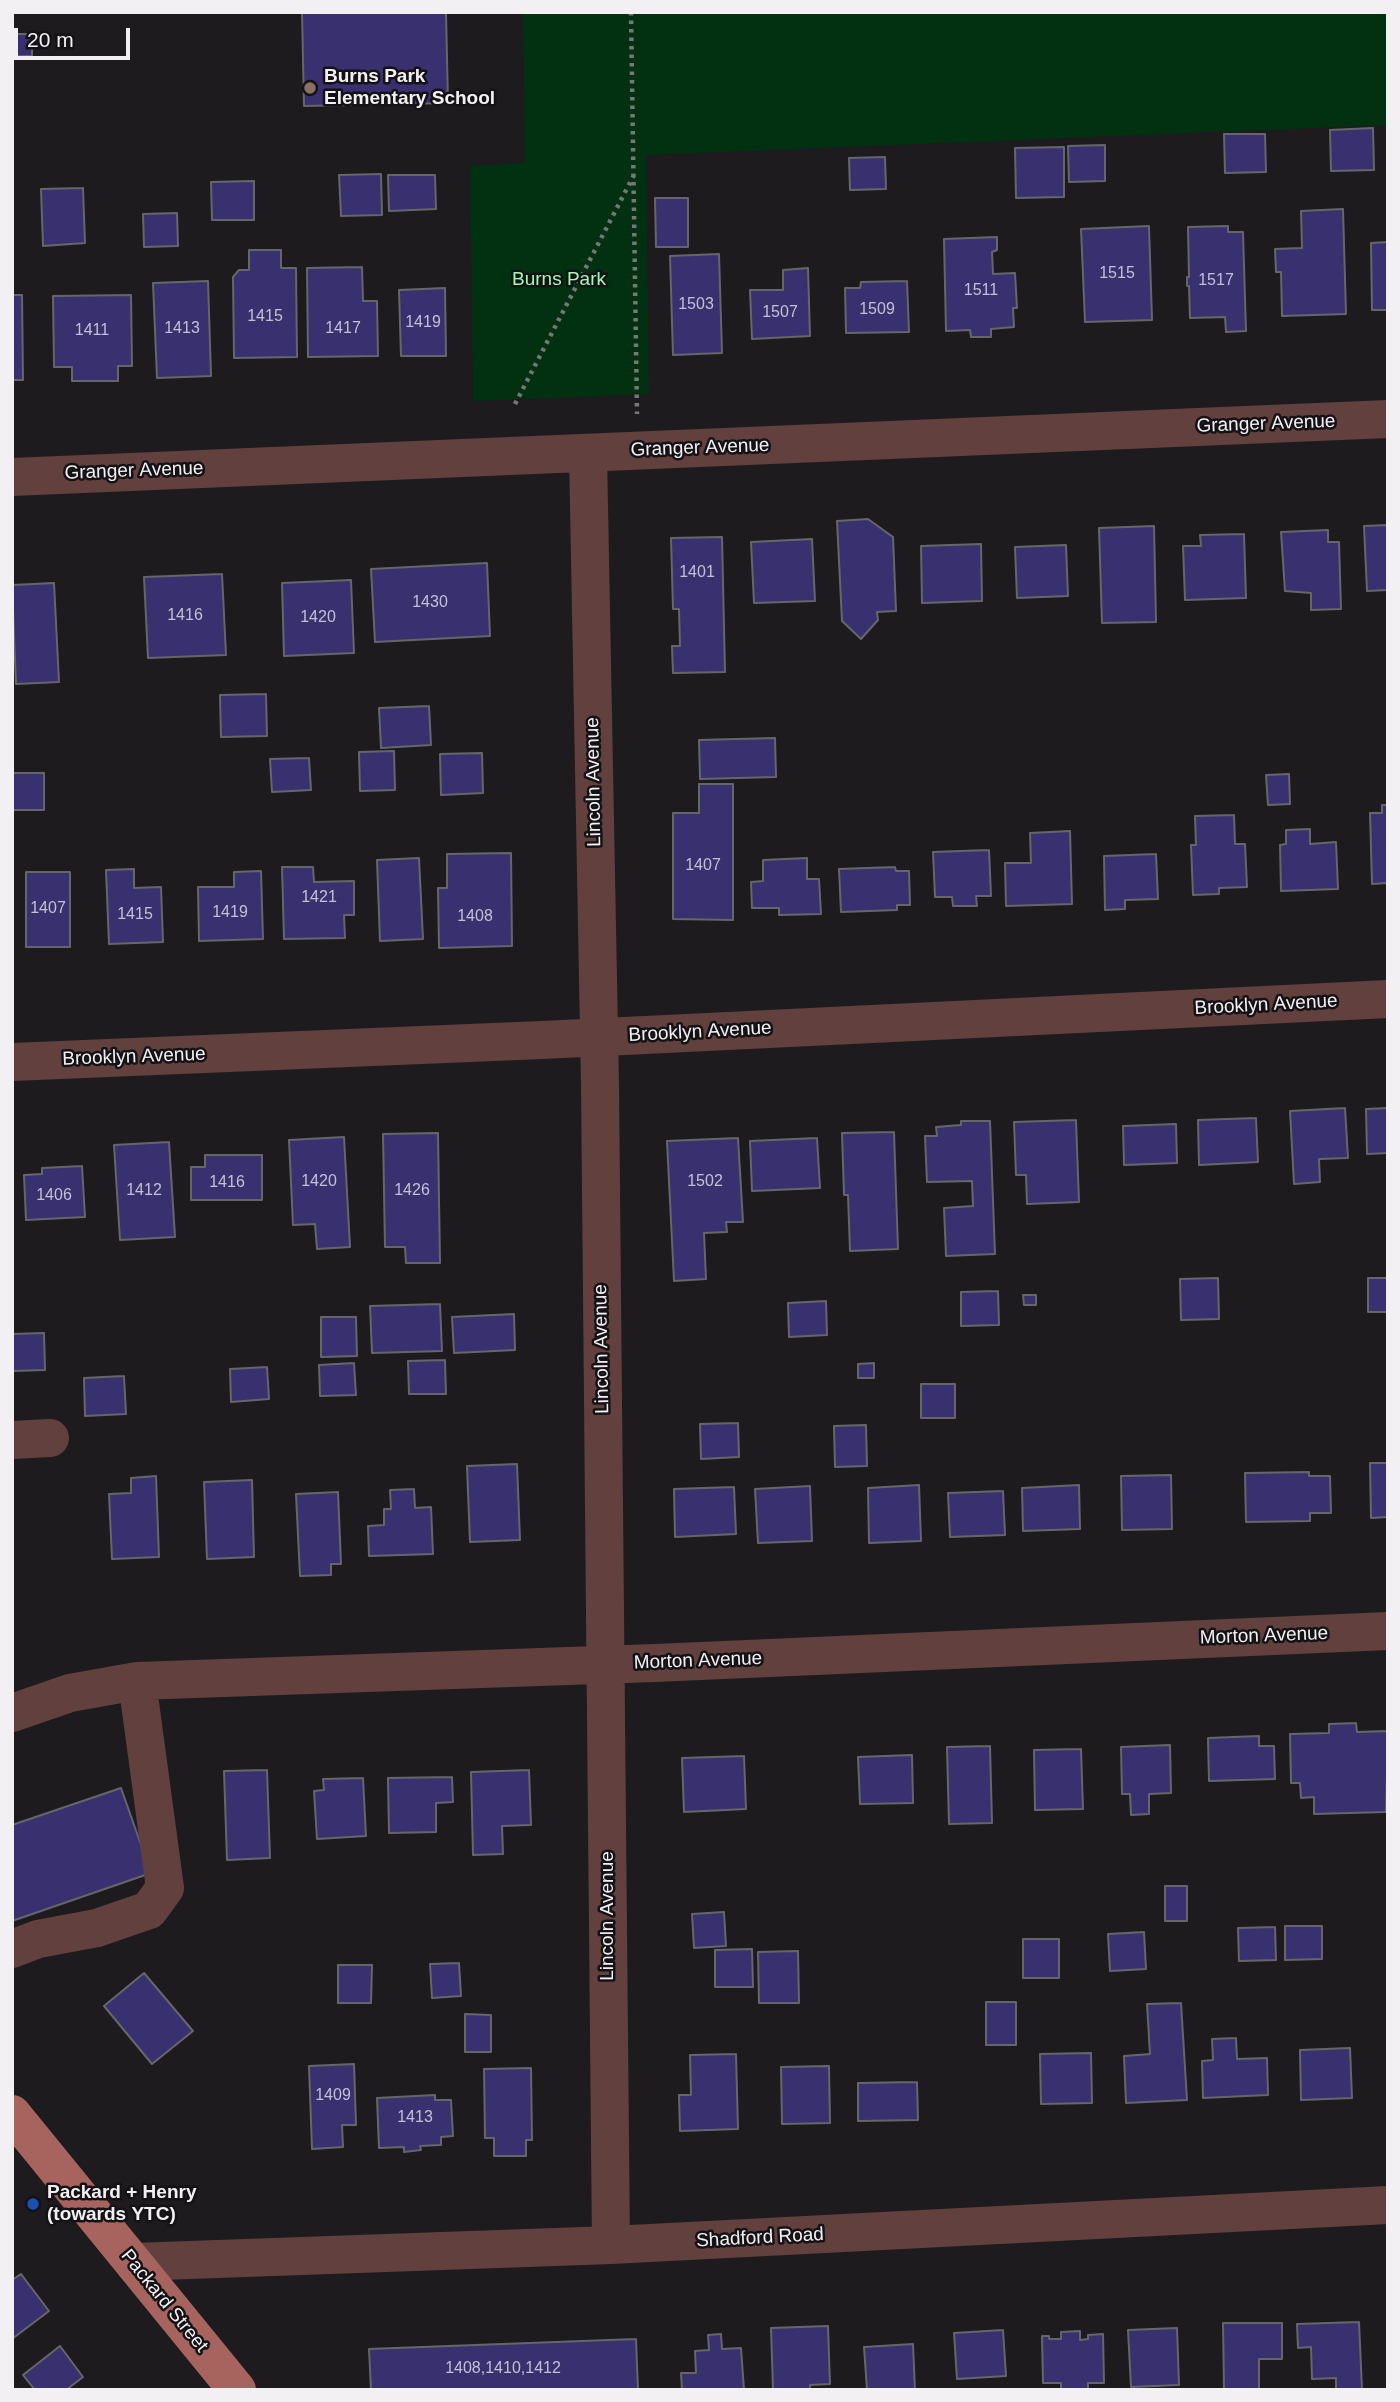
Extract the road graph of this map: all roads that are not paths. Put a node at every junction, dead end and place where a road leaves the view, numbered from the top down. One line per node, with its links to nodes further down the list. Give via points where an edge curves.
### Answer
1 (1388, 419): 2 (street, Granger Avenue)
2 (588, 453): 3 (street, Granger Avenue); 5 (street, Lincoln Avenue)
3 (12, 477)
4 (1388, 999): 5 (street, Brooklyn Avenue)
5 (598, 1037): 6 (street, Brooklyn Avenue); 10 (street, Lincoln Avenue)
6 (12, 1062)
7 (50, 1438): 8 (street)
8 (12, 1440)
9 (1388, 1631): 10 (street, Morton Avenue)
10 (606, 1665): 11 (street, Morton Avenue); 16 (street, Lincoln Avenue)
11 (137, 1681): 12 (street, Morton Avenue, via 70,1693); 13 (street, via 165,1888 149,1910)
12 (12, 1713)
13 (12, 1948)
14 (12, 2114): 17 (main road, Packard Street)
15 (1388, 2206): 16 (street, Shadford Road)
16 (611, 2245): 17 (street, Shadford Road)
17 (133, 2262): 18 (main road, Packard Street)
18 (237, 2390)

